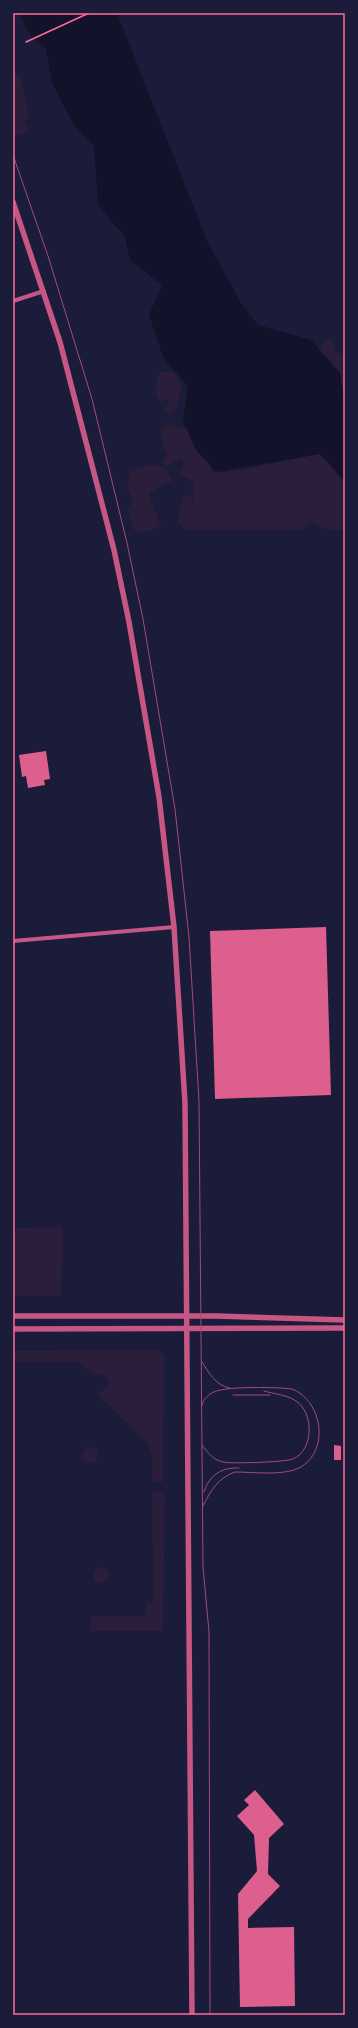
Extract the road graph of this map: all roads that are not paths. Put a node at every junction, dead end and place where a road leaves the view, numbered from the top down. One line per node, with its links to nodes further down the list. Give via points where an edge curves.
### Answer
1 (13, 202): 2 (street)
2 (44, 290): 3 (street); 4 (street, via 85,433 113,544 129,622 159,797)
3 (13, 301)
4 (174, 927): 5 (street); 7 (street, via 185,1103)
5 (13, 941)
6 (13, 1316): 7 (street)
7 (187, 1316): 8 (street); 11 (street)
8 (345, 1320)
9 (345, 1328): 11 (street)
10 (13, 1329): 11 (street)
11 (187, 1329): 12 (street)
12 (192, 2015)

